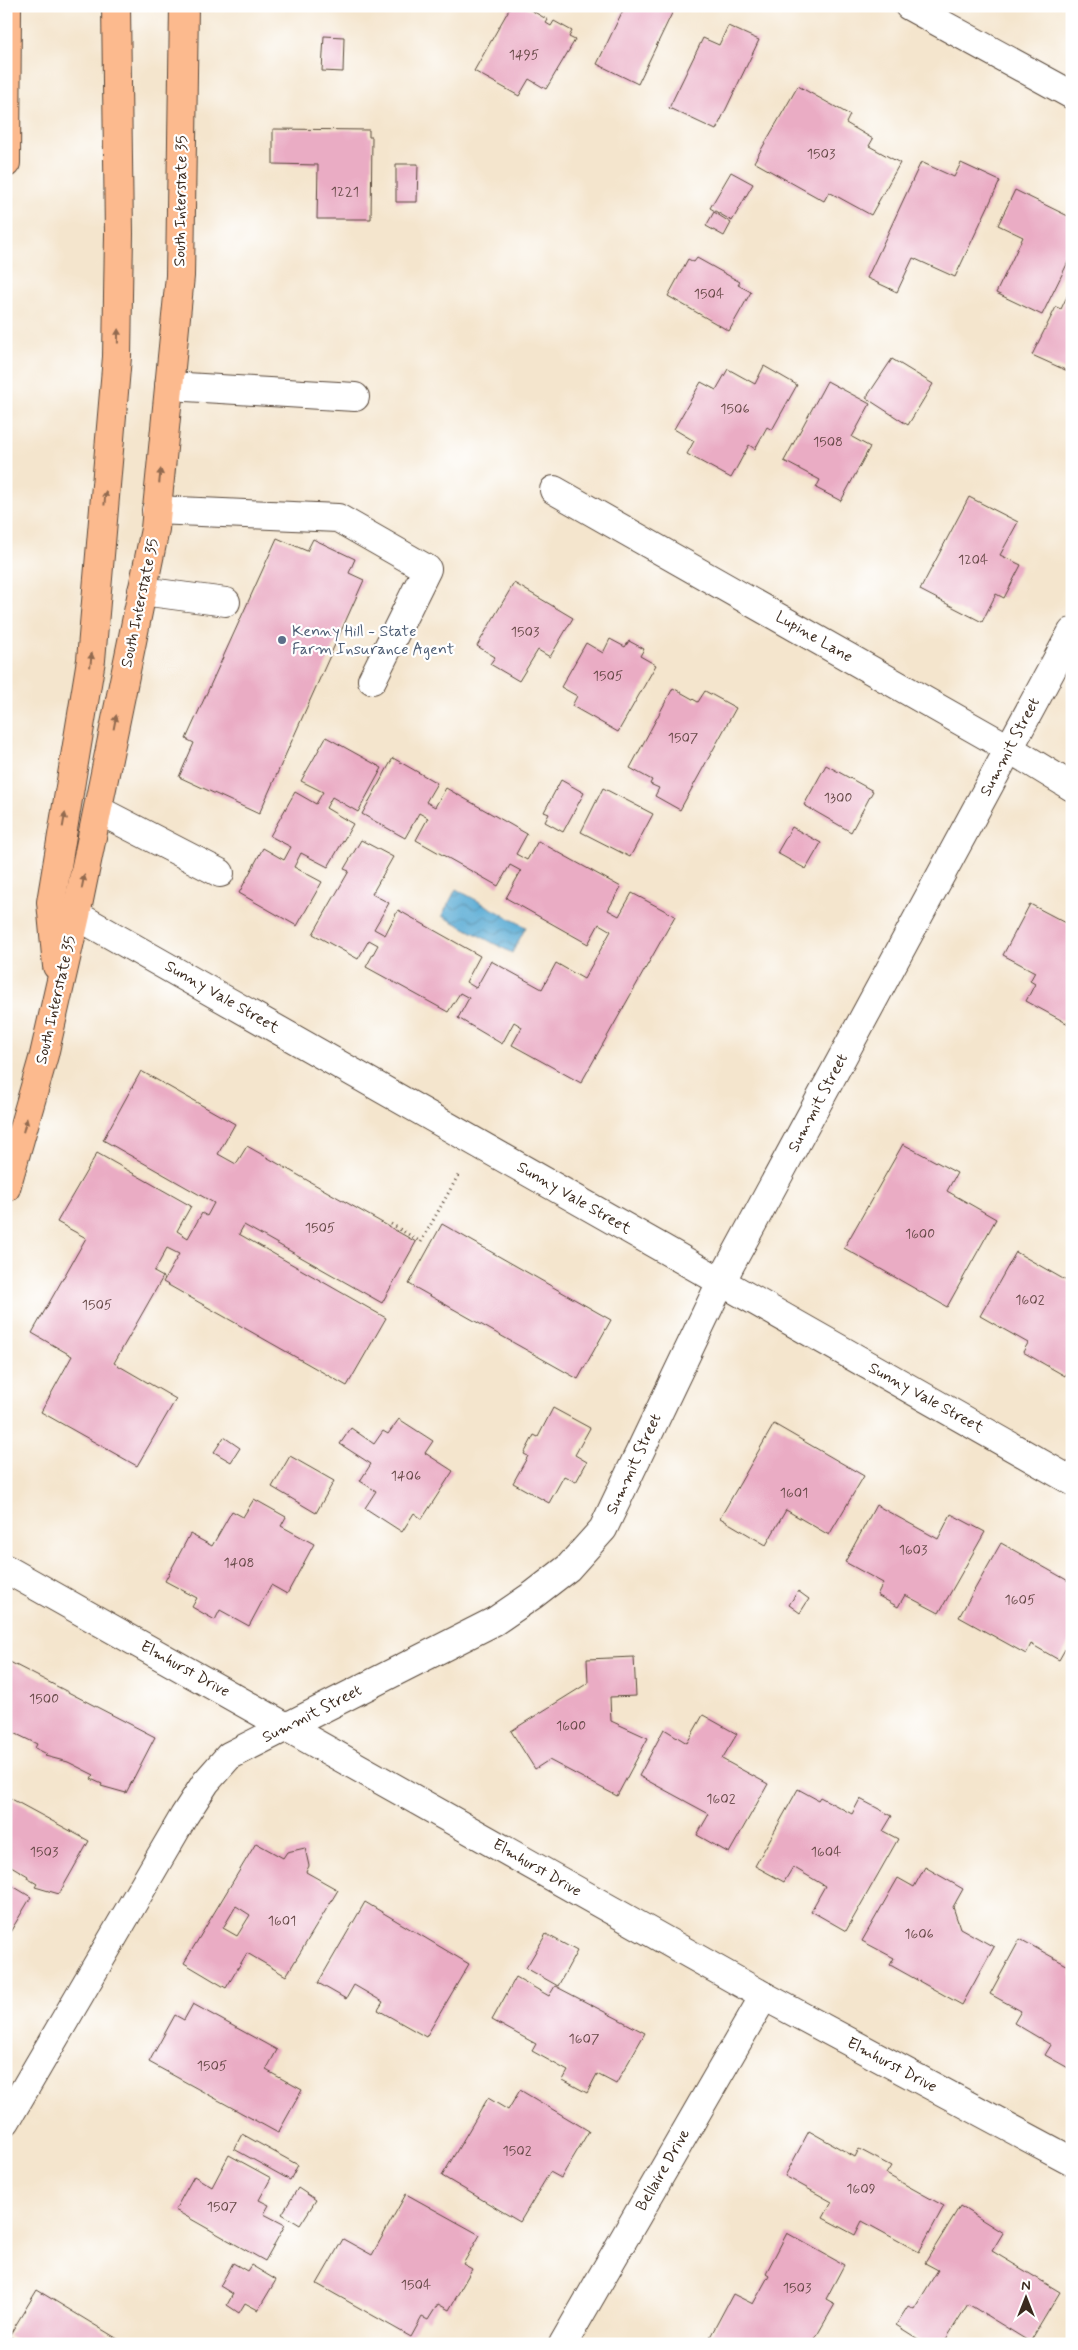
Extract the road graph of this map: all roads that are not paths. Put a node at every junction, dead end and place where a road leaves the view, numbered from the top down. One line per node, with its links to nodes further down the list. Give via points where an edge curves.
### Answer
1 (7, 6): 6 (main road)
2 (116, 6): 20 (main road, one-way to 2, via 50,902 91,660 117,357)
3 (184, 6): 7 (main road, South Interstate 35, via 180,276)
4 (909, 6): 5 (street)
5 (1072, 95)
6 (6, 163)
7 (169, 386): 8 (street); 10 (main road, South Interstate 35, one-way to 7)
8 (355, 397)
9 (554, 490): 15 (street, Lupine Lane)
10 (156, 510): 11 (main road, South Interstate 35); 14 (street, via 338,518 427,569)
11 (142, 591): 12 (street); 17 (main road, South Interstate 35, one-way to 11)
12 (226, 602)
13 (1072, 632): 15 (street, Summit Street)
14 (372, 680)
15 (1010, 749): 16 (street, Lupine Lane); 22 (street, Summit Street)
16 (1072, 787)
17 (98, 810): 18 (street); 19 (main road, South Interstate 35, one-way to 17)
18 (220, 873)
19 (76, 915): 20 (main road, South Interstate 35); 22 (street, Sunny Vale Street)
20 (59, 990): 21 (main road, South Interstate 35, one-way to 20)
21 (6, 1188)
22 (721, 1282): 23 (street, Sunny Vale Street); 25 (street, Summit Street, via 603,1528 568,1568 495,1621)
23 (1072, 1480)
24 (6, 1569): 25 (street, Elmhurst Drive)
25 (288, 1727): 26 (street, Elmhurst Drive); 27 (street, Summit Street, via 229,1756 206,1782)
26 (764, 1996): 28 (street, Elmhurst Drive); 29 (street, Bellaire Drive)
27 (6, 2120)
28 (1072, 2161)
29 (563, 2344)

